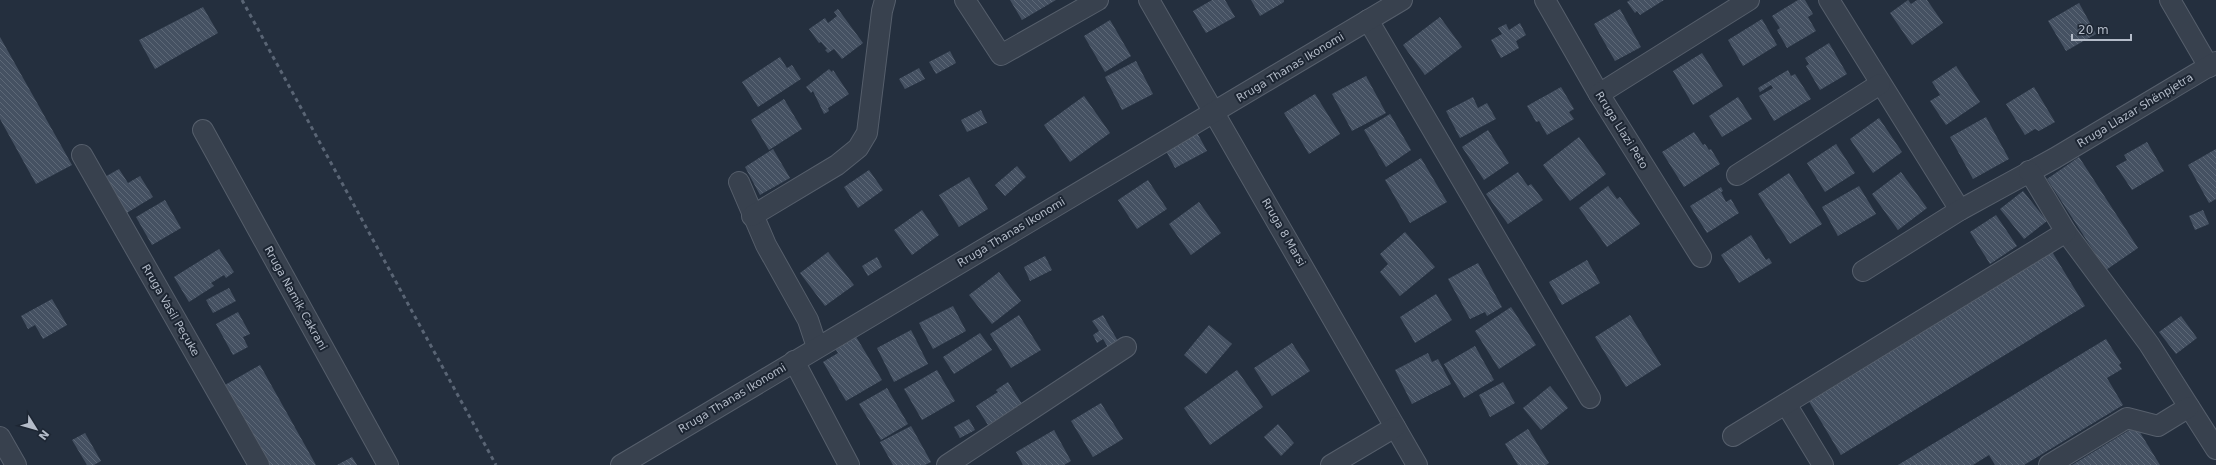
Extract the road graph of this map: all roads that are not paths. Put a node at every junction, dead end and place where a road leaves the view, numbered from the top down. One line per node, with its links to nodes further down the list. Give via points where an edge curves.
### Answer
1 (885, 0): 21 (street, via 867,133 858,148 837,165)
2 (965, 0): 3 (street, via 1001,55)
3 (1098, 0)
4 (1149, 0): 14 (street, Rruga 8 Marsi)
5 (1402, 0): 10 (street, Rruga Thanas Ikonomi)
6 (1545, 0): 13 (street, Rruga Llazi Peto)
7 (1749, 0): 13 (street)
8 (1829, 0): 12 (street)
9 (2170, 0): 11 (street)
10 (1368, 20): 14 (street, Rruga Thanas Ikonomi); 28 (street)
11 (2212, 64): 17 (street, Rruga Llazar Shënpjetra)
12 (1880, 84): 18 (street); 20 (street)
13 (1599, 94): 23 (street, Rruga Llazi Peto)
14 (1215, 112): 25 (street, Rruga Thanas Ikonomi); 31 (street, Rruga 8 Marsi)
15 (203, 130): 38 (street, Rruga Namik Cakrani)
16 (82, 155): 37 (street, Rruga Vasil Peçuke)
17 (2029, 171): 20 (street, Rruga Llazar Shënpjetra); 22 (street)
18 (1737, 175)
19 (739, 182): 21 (street)
20 (1960, 210): 24 (street, Rruga Llazar Shënpjetra)
21 (752, 216): 25 (street, via 808,320)
22 (2066, 232): 29 (street); 30 (street, via 2149,344)
23 (1701, 257)
24 (1863, 271)
25 (817, 347): 27 (street, Rruga Thanas Ikonomi)
26 (1126, 347): 41 (street)
27 (794, 361): 35 (street, Rruga Thanas Ikonomi); 40 (street)
28 (1590, 398)
29 (1786, 404): 32 (street); 44 (street)
30 (2190, 407): 34 (street); 45 (street, via 2158,426 2127,418)
31 (1395, 427): 42 (street); 43 (street, Rruga 8 Marsi)
32 (1733, 436)
33 (0, 437): 36 (street)
34 (2216, 449)
35 (650, 457): 39 (street, Rruga Thanas Ikonomi)
36 (16, 465)
37 (259, 465)
38 (388, 465)
39 (620, 465)
40 (849, 465)
41 (947, 465)
42 (1331, 465)
43 (1417, 465)
44 (1823, 465)
45 (2048, 465)

